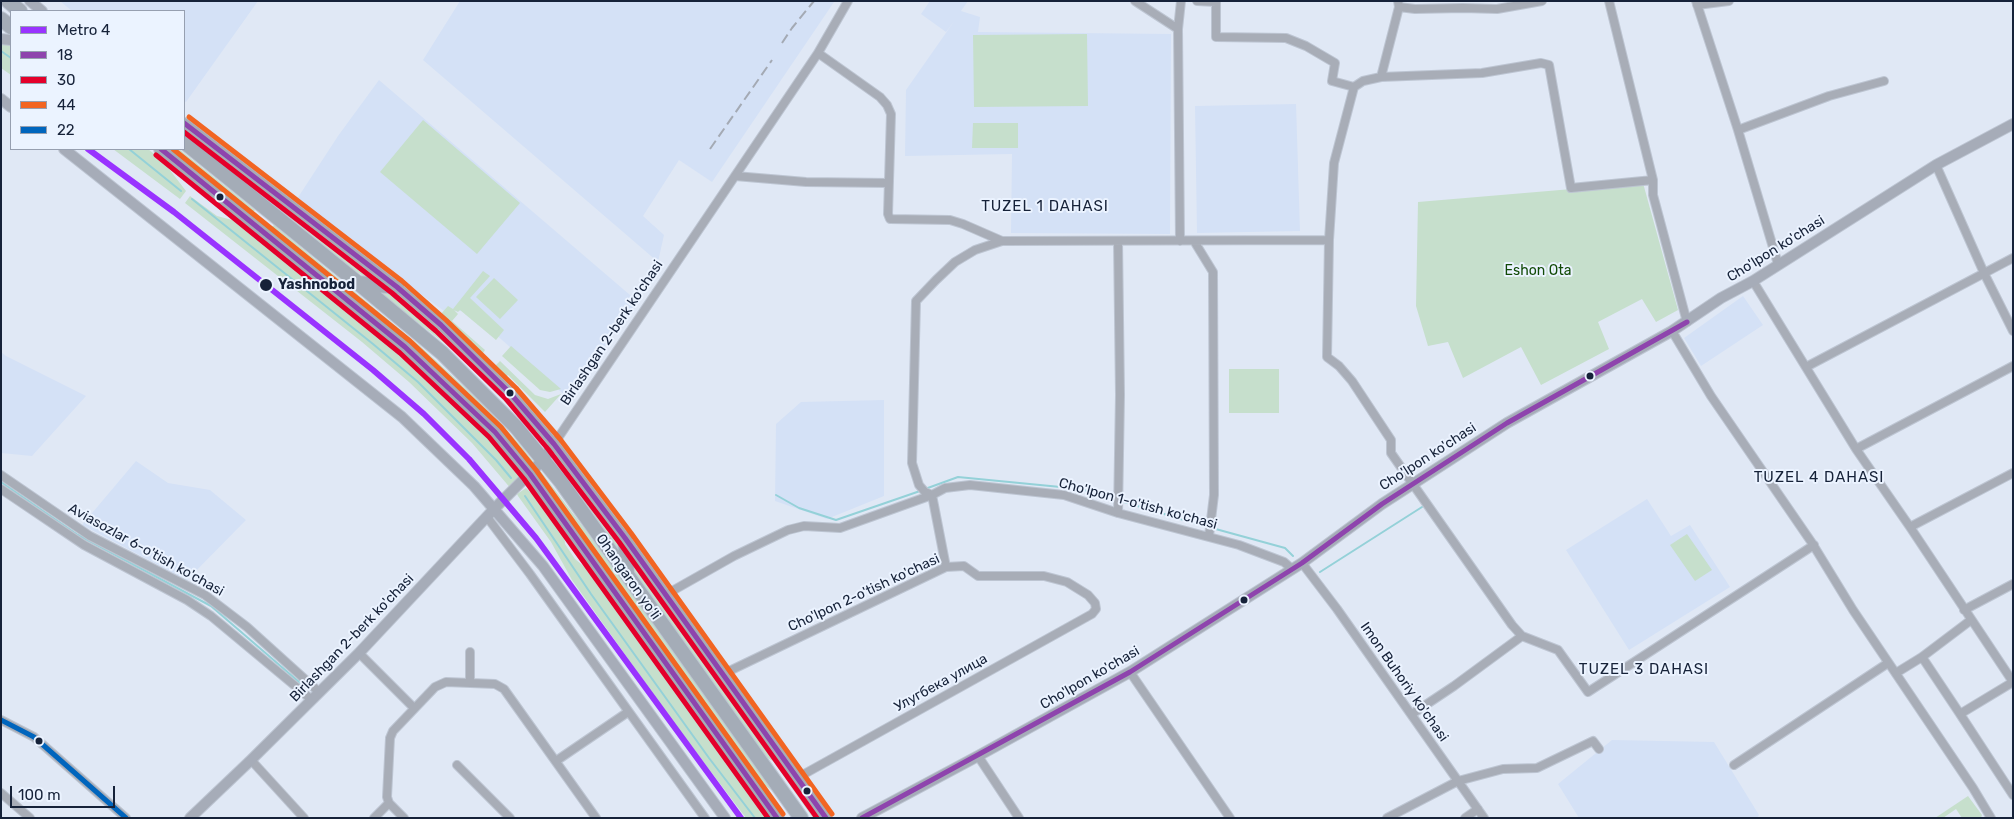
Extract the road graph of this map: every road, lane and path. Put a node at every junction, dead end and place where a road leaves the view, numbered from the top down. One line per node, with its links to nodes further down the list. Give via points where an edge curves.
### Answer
1 (8, 1): 12 (highway)
2 (30, 1): 13 (main road)
3 (848, 1): 15 (street, Birlashgan 2-berk ko'chasi)
4 (1135, 1): 14 (street)
5 (1181, 1): 14 (street)
6 (1197, 1): 18 (street, via 1216,2 1216,38 1286,38 1335,62 1332,81)
7 (1542, 1): 11 (street, via 1496,9 1415,9)
8 (1609, 1): 27 (street)
9 (1729, 1): 10 (street)
10 (1696, 3): 21 (street)
11 (1399, 4): 16 (street)
12 (19, 10)
13 (41, 10)
14 (1178, 29): 34 (street)
15 (818, 53): 26 (street, Birlashgan 2-berk ko'chasi); 28 (street, via 887,105 891,114)
16 (1381, 77): 18 (street, via 1363,81); 27 (street, via 1482,74 1541,63 1549,65 1571,188)
17 (1884, 80): 21 (street, via 1829,96)
18 (1354, 87): 31 (street, via 1334,163)
19 (185, 124): 41 (main road, Ohangaron yoʻli)
20 (2013, 124): 25 (main road, Cho'lpon ko'chasi)
21 (1738, 130): 37 (street)
22 (185, 143): 29 (highway, Ohangaron yoʻli)
23 (65, 150): 57 (main road, via 402,418 434,446)
24 (163, 150): 30 (highway, Ohangaron yoʻli)
25 (1936, 165): 37 (main road, Cho'lpon ko'chasi); 38 (street)
26 (735, 176): 28 (street, via 806,182); 47 (street, Birlashgan 2-berk ko'chasi)
27 (1654, 180): 42 (street, via 1654,195)
28 (890, 183): 32 (street, via 890,219 950,220)
29 (272, 214): 30 (highway, via 263,221); 40 (highway, Ohangaron yoʻli)
30 (268, 235): 51 (highway, Ohangaron yoʻli, via 444,382 495,432)
31 (1329, 240): 35 (street); 53 (street, via 1327,357 1339,366 1367,403 1391,440 1391,453)
32 (1002, 241): 33 (street); 56 (street, via 975,250 955,262 916,301 912,463 919,486)
33 (1118, 241): 34 (street); 58 (street)
34 (1180, 241): 35 (street)
35 (1194, 241): 61 (street, via 1213,272 1214,495)
36 (2013, 258): 38 (street)
37 (1778, 264): 39 (main road, Cho'lpon ko'chasi)
38 (1984, 273): 44 (street); 46 (street)
39 (1753, 281): 42 (main road, Cho'lpon ko'chasi); 46 (street)
40 (358, 282): 41 (highway); 49 (highway, Ohangaron yoʻli, via 462,372)
41 (397, 287): 47 (main road, Ohangaron yoʻli, via 510,393)
42 (1687, 322): 43 (main road, Cho'lpon ko'chasi)
43 (1672, 331): 53 (main road, Cho'lpon ko'chasi, via 1507,423); 63 (street, via 1711,396)
44 (2013, 331)
45 (2013, 366): 48 (street)
46 (1806, 367): 48 (street)
47 (554, 444): 49 (main road, Birlashgan 2-berk ko'chasi); 62 (main road, Ohangaron yoʻli)
48 (1856, 449): 60 (street)
49 (543, 460): 51 (main road, Birlashgan 2-berk ko'chasi); 67 (highway, Ohangaron yoʻli)
50 (2013, 473): 60 (street)
51 (530, 474): 57 (main road, Birlashgan 2-berk ko'chasi); 116 (highway, Ohangaron yoʻli)
52 (1, 475): 55 (street, Aviasozlar 6-o'tish ko'chasi)
53 (1412, 484): 64 (main road, Cho'lpon ko'chasi); 76 (street)
54 (1, 489): 55 (street, Aviasozlar 6-o'tish ko'chasi)
55 (13, 491): 72 (street, Aviasozlar 6-o'tish ko'chasi, via 84,545 187,600); 72 (street, Aviasozlar 6-o'tish ko'chasi, via 90,536 205,595)
56 (929, 494): 58 (street, Cho'lpon 1-o'tish ko'chasi, via 946,488 991,486 1064,494); 65 (street); 69 (street, Cho'lpon 1-o'tish ko'chasi, via 840,528 804,526 788,530)
57 (494, 509): 59 (main road, Birlashgan 2-berk ko'chasi); 70 (main road, via 543,566)
58 (1118, 510): 61 (street, Cho'lpon 1-o'tish ko'chasi)
59 (487, 517): 74 (street); 78 (main road, Birlashgan 2-berk ko'chasi)
60 (1910, 526): 73 (street)
61 (1209, 533): 66 (street, Cho'lpon 1-o'tish ko'chasi, via 1284,562)
62 (624, 538): 67 (highway); 69 (main road, Ohangaron yoʻli)
63 (1814, 545): 76 (street, via 1588,692 1558,650); 80 (street, via 1852,610)
64 (1302, 563): 66 (main road, Cho'lpon ko'chasi); 89 (street, Imon Buhoriy ko'chasi)
65 (946, 567): 71 (street, Cho'lpon 2-o'tish ko'chasi, via 964,566 978,576 1044,576 1068,582 1088,595); 83 (street, Cho'lpon 2-o'tish ko'chasi)
66 (1292, 569): 81 (main road, Cho'lpon ko'chasi)
67 (626, 575): 117 (highway, Ohangaron yoʻli)
68 (2013, 584): 73 (street)
69 (666, 595): 83 (main road, Ohangaron yoʻli)
70 (572, 607): 74 (street); 115 (main road)
71 (1096, 609): 98 (street, Улугбека улица)
72 (215, 610): 85 (street, Aviasozlar 6-o'tish ko'chasi, via 247,627); 86 (street, Aviasozlar 6-o'tish ko'chasi)
73 (1964, 610): 75 (street)
74 (560, 616): 88 (street)
75 (1971, 620): 79 (street); 90 (street, via 2013,682)
76 (1522, 636): 89 (street)
77 (470, 652): 84 (street)
78 (359, 653): 85 (main road, Birlashgan 2-berk ko'chasi); 87 (street)
79 (1922, 657): 82 (street); 90 (street)
80 (1888, 662): 82 (street); 97 (street)
81 (1130, 672): 93 (main road, Cho'lpon ko'chasi); 121 (street)
82 (1896, 673): 125 (street)
83 (723, 674): 98 (main road, Ohangaron yoʻli)
84 (470, 682): 87 (street, via 440,683); 95 (street, via 495,684 504,689)
85 (319, 692): 86 (main road, Birlashgan 2-berk ko'chasi)
86 (312, 700): 94 (main road, Birlashgan 2-berk ko'chasi)
87 (414, 708): 102 (street, via 390,738)
88 (628, 712): 95 (street); 114 (street)
89 (1412, 714): 99 (street, Imon Buhoriy ko'chasi)
90 (1960, 714): 101 (street)
91 (1, 720): 106 (street, via 34,737)
92 (1599, 749): 99 (street, via 1593,741 1537,768 1503,769)
93 (978, 756): 119 (main road, Cho'lpon ko'chasi); 120 (street)
94 (250, 760): 107 (main road, Birlashgan 2-berk ko'chasi); 108 (street)
95 (556, 761): 113 (street)
96 (457, 765): 104 (street)
97 (1734, 765)
98 (797, 778): 118 (main road, Ohangaron yoʻli)
99 (1458, 780): 103 (street, Imon Buhoriy ko'chasi); 122 (street)
100 (1, 793): 105 (street)
101 (2013, 795)
102 (389, 803): 109 (street); 110 (street)
103 (1478, 809): 123 (street); 124 (street, Imon Buhoriy ko'chasi)
104 (502, 811): 111 (street); 112 (street)
105 (30, 818)
106 (126, 818)
107 (190, 818)
108 (304, 818)
109 (374, 818)
110 (404, 818)
111 (495, 818)
112 (510, 818)
113 (596, 818)
114 (705, 818)
115 (725, 818)
116 (777, 818)
117 (800, 818)
118 (826, 818)
119 (862, 818)
120 (1019, 818)
121 (1230, 818)
122 (1387, 818)
123 (1465, 818)
124 (1484, 818)
125 (1991, 818)

